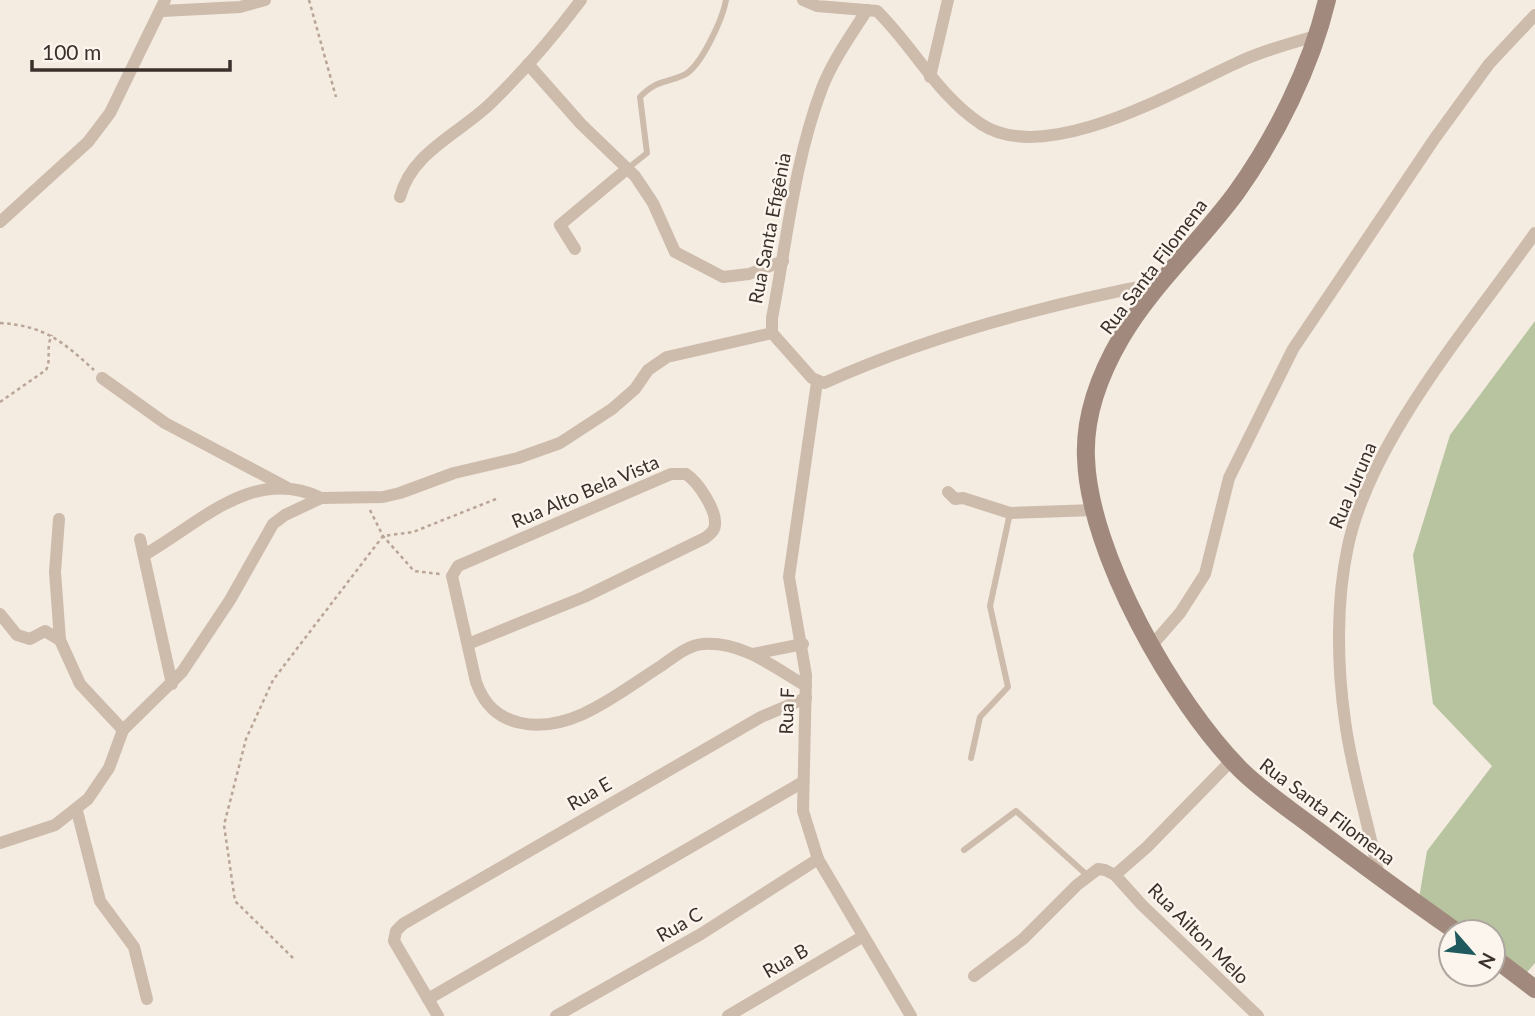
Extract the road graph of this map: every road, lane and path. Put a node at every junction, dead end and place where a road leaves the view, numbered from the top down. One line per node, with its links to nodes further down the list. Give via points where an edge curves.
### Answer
1 (265, 0): 8 (street)
2 (309, 0): 15 (path)
3 (581, 0): 13 (street)
4 (726, 0): 16 (lane, via 723,20 702,57 686,74 652,84 640,97 647,153)
5 (803, 0): 10 (street, via 817,6)
6 (948, 0): 14 (street)
7 (1326, 0): 12 (main road, Rua Santa Filomena)
8 (242, 4): 9 (street)
9 (163, 5): 18 (street, via 110,113 88,142)
10 (867, 10): 14 (street, via 880,15); 21 (street, Rua Santa Efigênia, via 834,63 814,113)
11 (1535, 15): 45 (street, via 1489,64 1435,138 1293,349 1229,478 1205,574)
12 (1316, 36): 14 (street, via 1239,61 1144,109 1075,131 1047,134 1020,135 982,125); 22 (main road, Rua Santa Filomena, via 1261,154)
13 (528, 64): 16 (street); 17 (street, via 492,102 415,165 404,179)
14 (930, 77)
15 (337, 97)
16 (627, 169): 20 (street, via 560,225); 21 (street, via 653,203 675,252 723,277 750,274)
17 (400, 197)
18 (0, 222)
19 (1535, 233): 59 (street, Rua Juruna, via 1413,403 1377,470 1348,547 1340,621 1345,719)
20 (575, 249)
21 (783, 261): 24 (street, Rua Santa Efigênia)
22 (1164, 282): 27 (street, via 1053,306 913,346); 34 (main road, Rua Santa Filomena, via 1122,336 1096,392 1086,457)
23 (0, 323): 25 (path)
24 (772, 333): 27 (street, Rua Santa Efigênia); 32 (street, via 667,357 648,370 612,410 560,443 400,493)
25 (52, 335): 26 (path); 28 (path, via 46,348 46,370)
26 (102, 378): 29 (street, via 164,423)
27 (817, 382): 43 (street, Rua F, via 789,576)
28 (0, 402)
29 (286, 487): 31 (street); 39 (street, via 227,501)
30 (948, 492): 35 (street, via 955,499)
31 (321, 498): 32 (street); 47 (street, via 273,524 230,600)
32 (365, 498): 37 (path)
33 (496, 499): 37 (path, via 412,532)
34 (1094, 510): 35 (street); 45 (main road, Rua Santa Filomena, via 1101,536)
35 (1010, 513): 50 (lane, via 990,606 1007,687 980,717)
36 (59, 519): 42 (street, via 55,572)
37 (383, 536): 40 (path, via 414,571); 62 (path, via 273,681 246,739 224,825 235,901)
38 (140, 539): 39 (street)
39 (144, 555): 47 (street)
40 (452, 576): 44 (street); 44 (street, Rua Alto Bela Vista, via 458,566 671,474 694,479 715,520 712,532 688,549)
41 (0, 614): 42 (street, via 22,637 30,639 45,631)
42 (60, 640): 49 (street, via 80,684)
43 (803, 644): 46 (street); 48 (street, Rua F)
44 (468, 645): 46 (street, via 482,699 500,716 540,725 583,713 695,646 721,645)
45 (1152, 645): 51 (main road, Rua Santa Filomena)
46 (753, 654): 48 (street)
47 (172, 684): 49 (street)
48 (806, 692): 52 (street, Rua F); 67 (street, Rua E, via 416,914 396,931 394,941)
49 (123, 730): 53 (street, via 109,768)
50 (971, 758)
51 (1232, 760): 57 (street); 59 (main road, Rua Santa Filomena)
52 (803, 782): 56 (street, Rua F, via 803,811); 67 (street)
53 (77, 811): 54 (street, via 55,825); 66 (street, via 100,901 134,947)
54 (0, 843)
55 (964, 850): 58 (lane, via 1016,810)
56 (818, 859): 61 (street, Rua F); 69 (street, Rua C, via 701,934)
57 (1115, 875): 58 (street, via 1098,869); 72 (street, Rua Ailton Melo)
58 (1088, 876): 64 (street, via 1008,952)
59 (1379, 877): 60 (main road, Rua Santa Filomena)
60 (1437, 918)
61 (862, 937): 70 (street, Rua B); 71 (street, Rua F)
62 (293, 958)
63 (1507, 967): 65 (main road)
64 (974, 976)
65 (1533, 985)
66 (147, 999)
67 (428, 999): 68 (street)
68 (438, 1016)
69 (556, 1016)
70 (728, 1016)
71 (911, 1016)
72 (1258, 1016)

